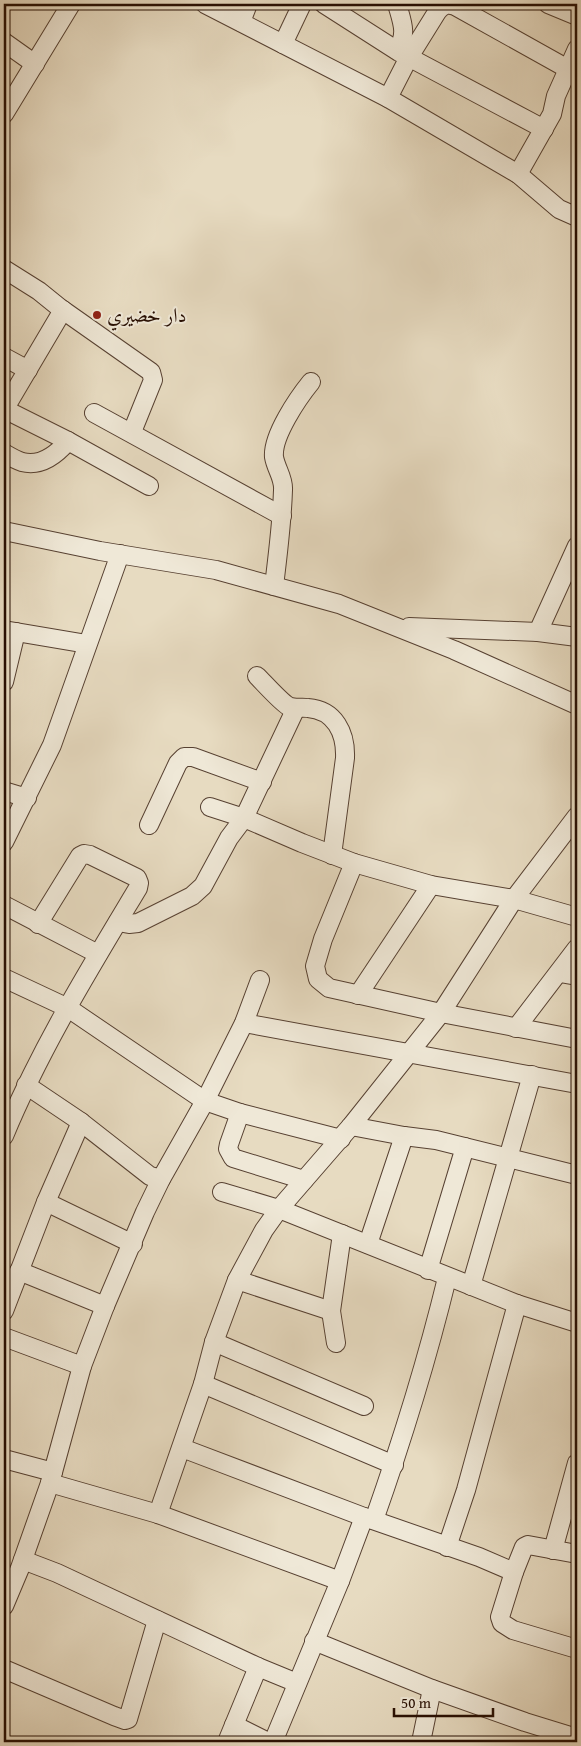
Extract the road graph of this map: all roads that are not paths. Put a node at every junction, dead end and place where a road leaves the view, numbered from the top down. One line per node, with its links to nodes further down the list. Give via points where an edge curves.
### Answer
1 (205, 4): 9 (street)
2 (248, 4): 9 (street)
3 (302, 4): 11 (street)
4 (324, 4): 13 (street)
5 (397, 4): 13 (street, via 404,35)
6 (548, 4): 8 (street)
7 (64, 7): 14 (street)
8 (577, 16)
9 (241, 22): 11 (street)
10 (4, 42): 14 (street)
11 (283, 44): 16 (street)
12 (577, 50): 15 (street)
13 (403, 54): 15 (street, via 440,8 450,4); 16 (street); 18 (street)
14 (35, 64): 17 (street)
15 (568, 69): 18 (street)
16 (388, 98): 19 (street)
17 (4, 114)
18 (544, 129): 19 (street)
19 (518, 174): 20 (street, via 559,209)
20 (577, 217)
21 (4, 268): 22 (street)
22 (62, 310): 24 (street); 28 (street, via 151,372 153,380)
23 (4, 357): 24 (street)
24 (28, 370): 26 (street)
25 (311, 382): 32 (street, via 292,408 276,443 274,456 284,484)
26 (4, 409): 29 (street)
27 (94, 413): 28 (street)
28 (132, 432): 32 (street)
29 (68, 441): 30 (street, via 47,459 37,462 21,462); 31 (street)
30 (4, 453)
31 (149, 486)
32 (282, 516): 36 (street)
33 (4, 531): 35 (street)
34 (577, 546): 40 (street)
35 (120, 554): 36 (street, via 216,570); 42 (street)
36 (274, 586): 37 (street, via 339,604)
37 (398, 627): 38 (street); 43 (street)
38 (458, 629): 40 (street); 43 (street)
39 (10, 631): 42 (street); 45 (street)
40 (538, 632): 41 (street)
41 (577, 637)
42 (87, 644): 50 (street, via 55,738)
43 (454, 650): 46 (street)
44 (257, 676): 47 (street, via 288,706)
45 (4, 682)
46 (577, 705)
47 (296, 708): 48 (street); 57 (street, via 326,712 339,726 345,745)
48 (262, 782): 53 (street); 55 (street, via 194,756 184,757 178,763)
49 (4, 791): 50 (street)
50 (27, 798): 54 (street)
51 (210, 807): 53 (street)
52 (577, 816): 60 (street)
53 (244, 818): 57 (street); 63 (street, via 229,838 203,886 192,896 138,923)
54 (8, 822): 56 (street)
55 (149, 825)
56 (4, 842)
57 (332, 855): 58 (street)
58 (354, 863): 59 (street); 70 (street, via 315,966 318,979 329,988)
59 (431, 884): 60 (street); 70 (street)
60 (514, 899): 62 (street); 72 (street)
61 (4, 906): 64 (street)
62 (577, 917)
63 (118, 922): 64 (street, via 138,888 137,878 87,854 80,856); 66 (street)
64 (38, 924): 66 (street)
65 (577, 948): 67 (street)
66 (98, 954): 71 (street)
67 (569, 974): 74 (street)
68 (4, 978): 71 (street)
69 (260, 980): 73 (street)
70 (358, 995): 72 (street)
71 (68, 1008): 79 (street); 80 (street)
72 (441, 1013): 74 (street); 76 (street)
73 (244, 1023): 76 (street); 80 (street)
74 (516, 1028): 75 (street)
75 (577, 1039)
76 (410, 1053): 77 (street); 84 (street)
77 (532, 1075): 78 (street); 87 (street)
78 (577, 1084)
79 (26, 1085): 82 (street); 83 (street)
80 (205, 1101): 81 (street); 89 (street)
81 (240, 1113): 84 (street); 90 (street, via 228,1150 232,1158)
82 (81, 1122): 89 (street, via 150,1176); 92 (street)
83 (4, 1132)
84 (346, 1132): 85 (street); 90 (street)
85 (404, 1136): 86 (street); 96 (street)
86 (465, 1147): 87 (street); 97 (street)
87 (508, 1157): 88 (street); 101 (street)
88 (577, 1175)
89 (161, 1179): 95 (street)
90 (304, 1180): 93 (street)
91 (222, 1192): 93 (street)
92 (46, 1202): 95 (street); 98 (street)
93 (279, 1209): 94 (street); 100 (street)
94 (342, 1234): 96 (street); 105 (street)
95 (133, 1244): 103 (street)
96 (368, 1244): 97 (street)
97 (428, 1270): 99 (street)
98 (19, 1271): 103 (street); 104 (street)
99 (448, 1278): 101 (street); 116 (street)
100 (237, 1280): 105 (street); 108 (street)
101 (471, 1286): 102 (street)
102 (517, 1304): 106 (street); 120 (street)
103 (105, 1306): 110 (street)
104 (4, 1311)
105 (332, 1312): 109 (street)
106 (577, 1323)
107 (4, 1337): 110 (street)
108 (214, 1342): 111 (street); 112 (street)
109 (336, 1343)
110 (82, 1366): 117 (street)
111 (203, 1384): 113 (street); 116 (street)
112 (364, 1406)
113 (182, 1448): 118 (street); 119 (street)
114 (4, 1459): 117 (street)
115 (577, 1464): 121 (street)
116 (394, 1465): 119 (street)
117 (52, 1477): 118 (street); 123 (street)
118 (158, 1514): 125 (street)
119 (369, 1519): 120 (street); 125 (street)
120 (448, 1547): 124 (street)
121 (553, 1550): 122 (street); 124 (street, via 526,1546)
122 (577, 1554)
123 (16, 1564): 126 (street); 127 (street, via 85,1586)
124 (514, 1572): 129 (street, via 500,1617 502,1623 513,1630)
125 (340, 1581): 128 (street)
126 (4, 1606)
127 (157, 1620): 130 (street); 131 (street, via 128,1719)
128 (314, 1641): 132 (street); 133 (street)
129 (577, 1649)
130 (258, 1667): 132 (street); 134 (street)
131 (4, 1669)
132 (297, 1683): 138 (street)
133 (432, 1689): 135 (street); 139 (street)
134 (234, 1725): 136 (street); 137 (street)
135 (577, 1738)
136 (227, 1742)
137 (268, 1742)
138 (273, 1742)
139 (421, 1742)

